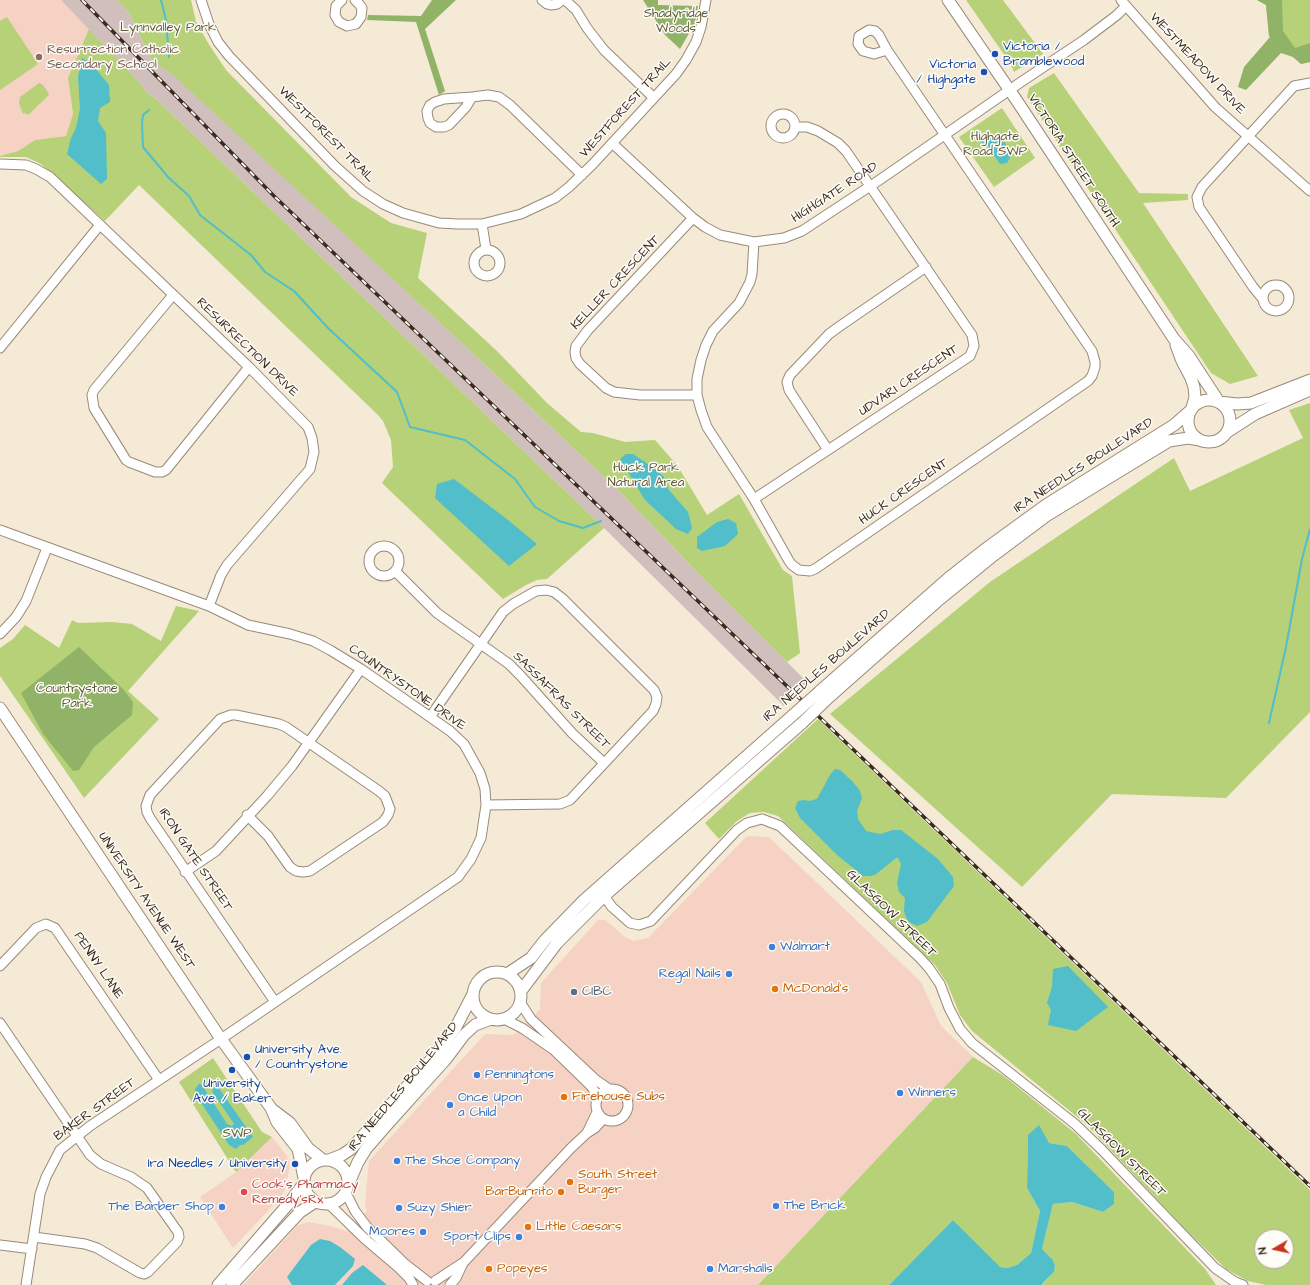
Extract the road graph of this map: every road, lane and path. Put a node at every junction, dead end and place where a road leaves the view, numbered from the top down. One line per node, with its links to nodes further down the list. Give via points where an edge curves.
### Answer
1 (201, 0): 23 (street, WESTFOREST TRAIL, via 218,42 229,56 362,192 383,204 421,219 439,223)
2 (342, 0): 3 (street, via 336,6 335,15 339,22 347,26 356,24 362,17 362,8)
3 (355, 0)
4 (542, 0): 5 (street, via 551,5)
5 (564, 0): 13 (street, via 576,10 604,50)
6 (706, 0): 13 (street, WESTFOREST TRAIL, via 696,42 676,74)
7 (948, 0): 11 (main road, VICTORIA STREET SOUTH)
8 (1123, 3): 11 (street, HIGHGATE ROAD, via 1117,15); 16 (street, WESTMEADOW DRIVE, via 1215,107)
9 (887, 50): 15 (street)
10 (1310, 83): 16 (street, via 1294,86)
11 (1009, 90): 15 (street, HIGHGATE ROAD); 30 (main road, VICTORIA STREET SOUTH)
12 (472, 97): 12 (street, via 444,99 430,105 427,111 430,123 436,127 449,125); 19 (street, via 499,97)
13 (654, 98): 17 (street, WESTFOREST TRAIL)
14 (795, 127): 20 (street, UDVARI CRESCENT, via 807,127 818,131 838,143)
15 (945, 135): 20 (street, HIGHGATE ROAD); 41 (street, HUCK CRESCENT, via 1092,351 1095,367 1092,376 816,569 804,571 792,565)
16 (1248, 136): 21 (street, WESTMEADOW DRIVE); 29 (street, via 1202,187 1197,197 1199,207)
17 (612, 143): 19 (street, WESTFOREST TRAIL); 22 (street, HIGHGATE ROAD)
18 (0, 164): 24 (street, RESURRECTION DRIVE, via 26,165 50,178)
19 (582, 175): 23 (street, WESTFOREST TRAIL, via 555,198 538,207)
20 (871, 186): 25 (street, HIGHGATE ROAD, via 802,231 784,238); 27 (street, UDVARI CRESCENT)
21 (1310, 191)
22 (693, 218): 25 (street, HIGHGATE ROAD, via 720,235); 35 (street, KELLER CRESCENT, via 588,330 576,346 575,352 580,364 614,392 640,395)
23 (482, 224): 26 (street)
24 (99, 226): 28 (street, RESURRECTION DRIVE); 31 (street)
25 (754, 242): 35 (street, HUCK CRESCENT, via 750,282 739,303 714,331 706,345 697,379)
26 (486, 249)
27 (926, 267): 40 (street, via 840,326 790,375 787,382 789,390); 40 (street, UDVARI CRESCENT, via 972,335 972,352 964,360)
28 (173, 295): 32 (street, RESURRECTION DRIVE); 32 (street, via 92,395 94,408 126,460 155,472 166,470)
29 (1262, 298)
30 (1174, 339): 36 (main road, VICTORIA STREET SOUTH, via 1189,356); 37 (main road, VICTORIA STREET SOUTH, via 1194,387 1195,397)
31 (0, 348)
32 (249, 368): 45 (street, RESURRECTION DRIVE, via 308,427 314,452 310,469 227,565)
33 (1310, 380): 36 (main road, via 1252,403)
34 (1310, 390): 38 (main road, via 1255,414)
35 (698, 395): 41 (street, HUCK CRESCENT, via 707,427)
36 (1219, 402): 37 (main road, via 1204,400); 38 (main road, via 1230,416)
37 (1191, 409): 39 (main road, via 1188,420 1190,428); 49 (main road, IRA NEEDLES BOULEVARD, via 1174,424 1046,505 984,550 951,576)
38 (1227, 432): 39 (main road, via 1216,440)
39 (1200, 440): 49 (main road, IRA NEEDLES BOULEVARD, via 1188,438 1168,441 1046,516 994,555)
40 (828, 450): 41 (street, UDVARI CRESCENT)
41 (754, 499)
42 (0, 530): 43 (street, COUNTRYSTONE DRIVE)
43 (47, 548): 45 (street, COUNTRYSTONE DRIVE); 46 (street, via 26,600 16,617)
44 (395, 572): 47 (street, SASSAFRAS STREET, via 436,613)
45 (209, 606): 48 (street, COUNTRYSTONE DRIVE, via 248,625 313,641)
46 (0, 634)
47 (480, 643): 51 (street); 53 (street, SASSAFRAS STREET, via 520,675 572,733); 53 (street, via 503,612 536,591 554,592 562,598 650,685 657,697 653,710)
48 (360, 669): 51 (street, COUNTRYSTONE DRIVE); 52 (street)
49 (823, 696): 57 (main road, IRA NEEDLES BOULEVARD, bridge, via 802,723); 59 (main road, IRA NEEDLES BOULEVARD, bridge, via 793,715 584,900 531,958)
50 (0, 708): 66 (main road, UNIVERSITY AVENUE WEST)
51 (430, 717): 54 (street, COUNTRYSTONE DRIVE, via 464,744 480,774)
52 (309, 742): 55 (street, via 267,796); 55 (street, via 385,796 390,809 386,819 310,871 303,872 290,867 268,836); 56 (street, IRON GATE STREET, via 279,724 236,715 225,716 215,724 150,795 146,806 150,818)
53 (604, 763): 54 (street, via 570,800 560,804)
54 (486, 805): 62 (street, COUNTRYSTONE DRIVE, via 482,838 458,877)
55 (247, 816): 56 (street, via 216,851)
56 (185, 872): 62 (street, IRON GATE STREET)
57 (604, 896): 61 (main road, IRA NEEDLES BOULEVARD, via 557,943); 88 (street, GLASGOW STREET, via 630,923 639,925 651,921 737,830 747,823 762,819 780,826 929,968 940,984 948,1008 960,1029 972,1043 1075,1124 1215,1268)
58 (0, 966): 67 (street, PENNY LANE, via 36,928 46,924 55,928)
59 (507, 974): 60 (main road, via 492,972 485,975 479,980); 61 (main road, via 518,984)
60 (474, 994): 63 (main road, via 474,1002 478,1009); 73 (main road, IRA NEEDLES BOULEVARD, via 456,1027 437,1053 351,1149)
61 (521, 997): 64 (main road, via 514,1012); 68 (street, via 531,1019)
62 (275, 1002): 66 (street, COUNTRYSTONE DRIVE)
63 (491, 1019): 64 (main road); 75 (main road, IRA NEEDLES BOULEVARD, via 475,1025 464,1035 446,1059 385,1126 358,1162)
64 (504, 1019): 69 (street, via 554,1050)
65 (0, 1023): 72 (street)
66 (222, 1039): 67 (street, BAKER STREET); 70 (main road, UNIVERSITY AVENUE WEST)
67 (159, 1080): 72 (street, BAKER STREET, via 90,1126)
68 (609, 1089): 69 (street); 71 (street, via 622,1092 626,1097 626,1113 614,1121)
69 (598, 1096): 71 (street, via 596,1101)
70 (271, 1108): 73 (main road, UNIVERSITY AVENUE WEST, via 290,1123 308,1148); 74 (main road, UNIVERSITY AVENUE WEST, via 277,1122 298,1149)
71 (600, 1115): 81 (street, via 587,1133)
72 (78, 1137): 78 (street, BAKER STREET, via 60,1150 46,1177 40,1194); 78 (street, via 90,1155 101,1164 131,1177 147,1188 178,1232 177,1242 144,1274 97,1248)
73 (326, 1160): 74 (main road, via 311,1166); 75 (main road, via 341,1165 348,1176)
74 (304, 1180): 76 (main road, via 305,1190); 84 (main road, via 290,1202)
75 (348, 1188): 77 (main road, via 342,1199); 82 (street, via 355,1211 367,1227 404,1263)
76 (315, 1202): 77 (main road); 85 (main road, via 300,1212)
77 (330, 1205): 86 (street, via 398,1267)
78 (34, 1237): 80 (street, BAKER STREET)
79 (0, 1245): 80 (street)
80 (32, 1249): 83 (street, BAKER STREET)
81 (464, 1262): 82 (street); 87 (street)
82 (431, 1283)
83 (26, 1285)
84 (218, 1285)
85 (232, 1285)
86 (413, 1285)
87 (450, 1285)
88 (1243, 1285)

